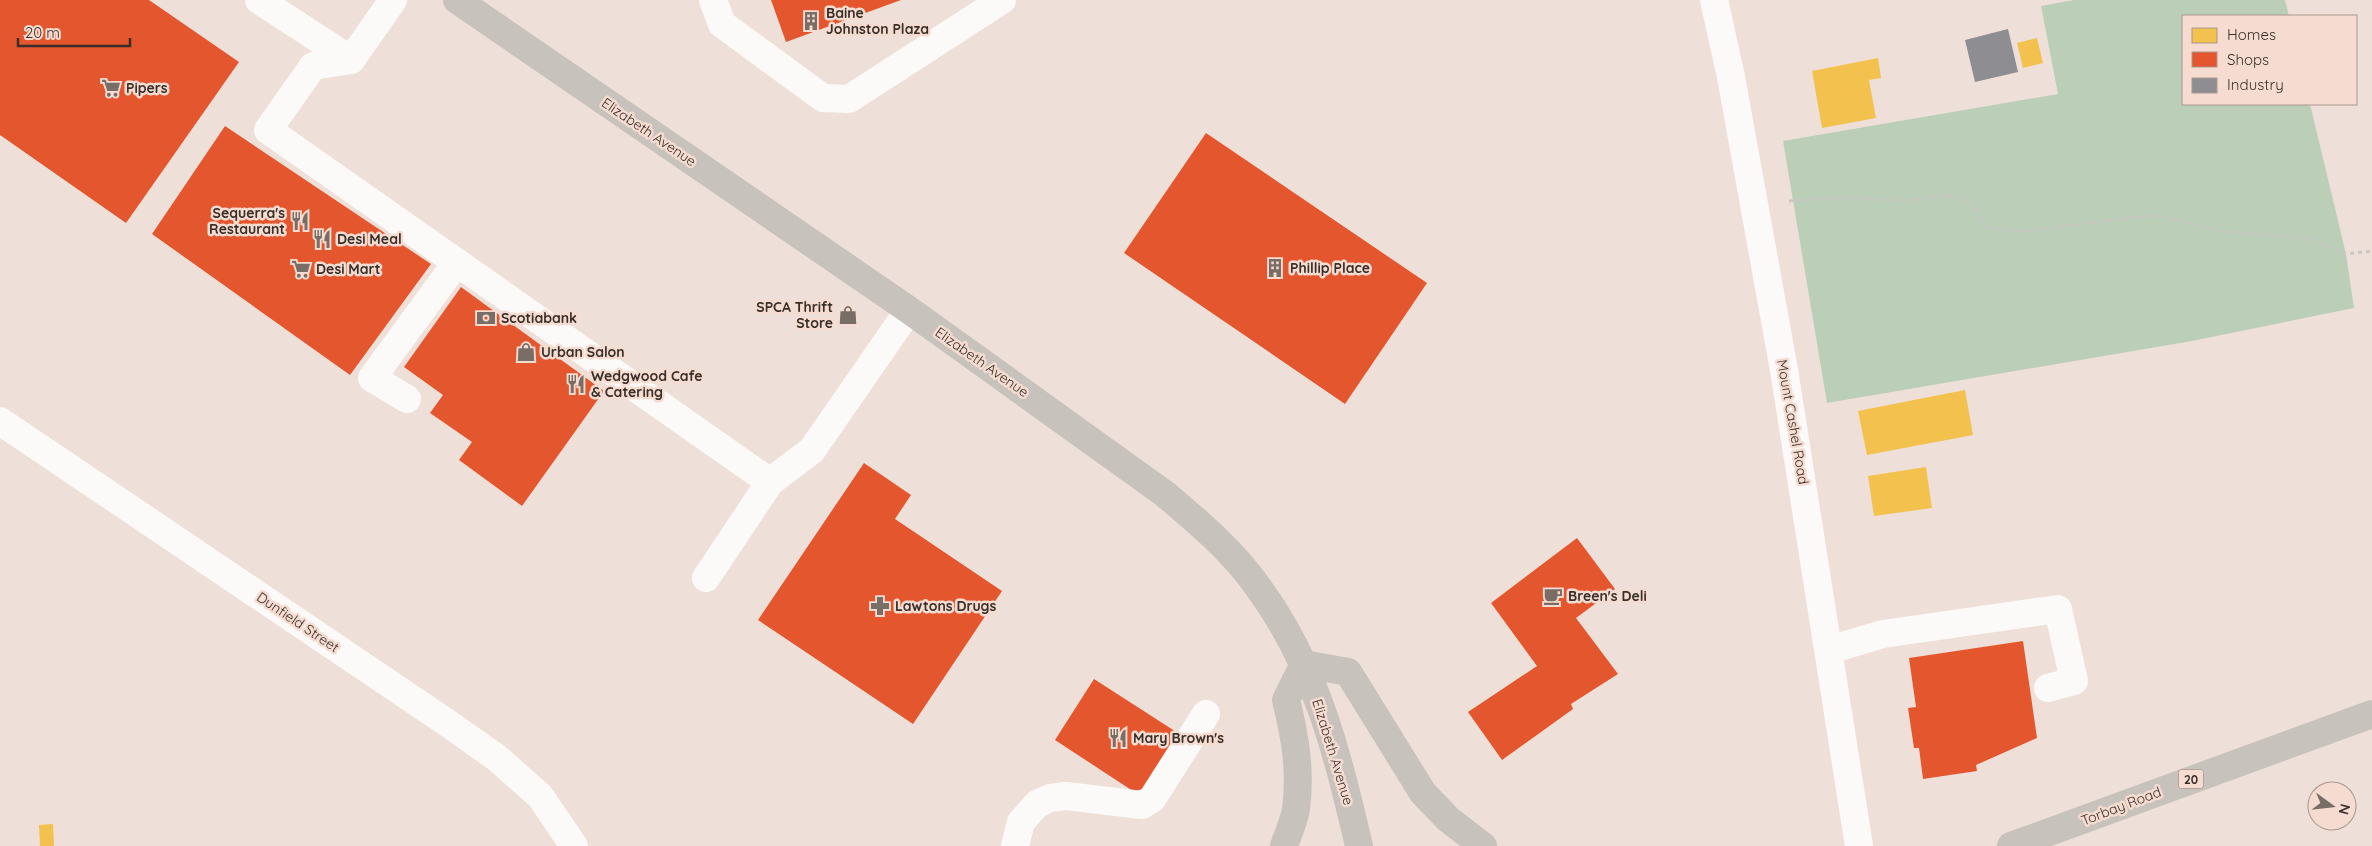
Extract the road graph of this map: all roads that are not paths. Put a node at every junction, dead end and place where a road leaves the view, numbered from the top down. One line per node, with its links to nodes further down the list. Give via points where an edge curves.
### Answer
1 (260, 0): 7 (street)
2 (393, 0): 7 (street)
3 (457, 0): 9 (main road, Elizabeth Avenue)
4 (713, 0): 5 (street, via 722,24 823,98 850,99)
5 (1002, 0)
6 (1714, 0): 14 (street, Mount Cashel Road, via 1784,370)
7 (351, 60): 8 (street, via 314,66 268,130)
8 (457, 262): 10 (street, via 372,378); 12 (street)
9 (909, 310): 12 (street, via 812,450); 15 (main road, Elizabeth Avenue, via 1149,483 1201,525 1258,586)
10 (407, 399)
11 (0, 421): 19 (street, Dunfield Street, via 497,758 540,796)
12 (770, 482): 13 (street)
13 (706, 578)
14 (1829, 650): 16 (street, via 1882,634 2058,609 2074,681); 24 (street, Mount Cashel Road)
15 (1304, 664): 21 (main road, via 1286,700 1295,736 1298,770 1296,810); 22 (main road, Elizabeth Avenue, via 1327,721); 23 (main road, via 1348,672 1424,793 1448,819)
16 (2048, 688)
17 (1206, 714): 20 (street, via 1152,799 1142,805 1066,796 1050,798 1038,804 1021,822)
18 (2372, 714): 25 (main road, Torbay Road / 20)
19 (574, 846)
20 (1015, 846)
21 (1284, 846)
22 (1359, 846)
23 (1483, 846)
24 (1859, 846)
25 (2011, 846)

